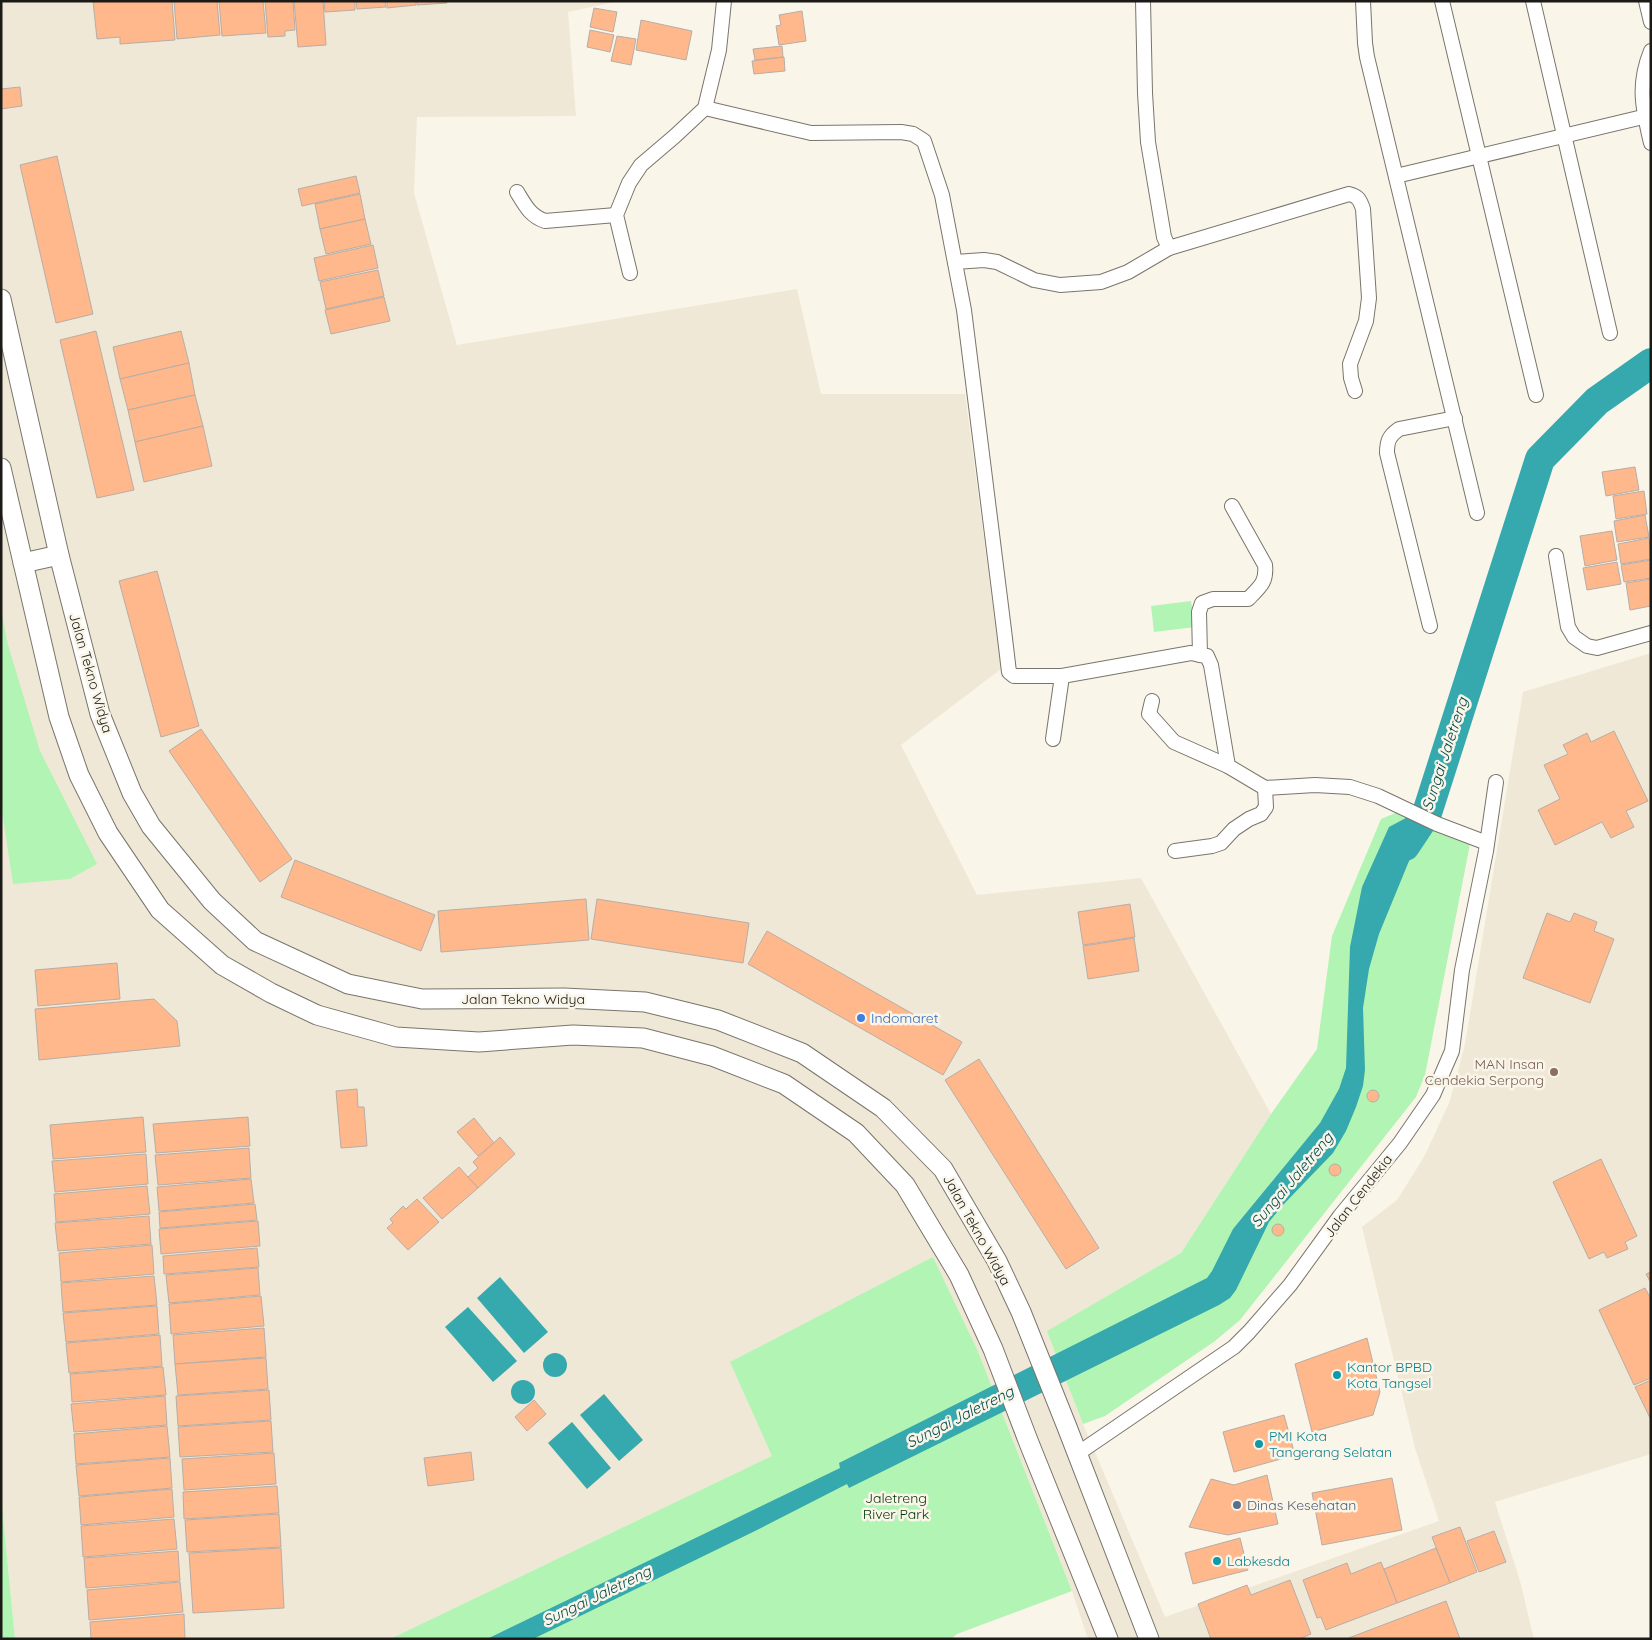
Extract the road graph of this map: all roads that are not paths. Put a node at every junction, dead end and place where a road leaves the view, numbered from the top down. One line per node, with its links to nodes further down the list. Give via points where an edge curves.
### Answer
1 (724, 1): 9 (street, via 719,50)
2 (1143, 1): 17 (street, via 1148,142)
3 (1363, 1): 14 (street, via 1367,57)
4 (1442, 1): 13 (street)
5 (1533, 1): 11 (street)
6 (1646, 1): 7 (street)
7 (1651, 22)
8 (1651, 51): 10 (street, via 1645,64 1641,92)
9 (705, 108): 16 (street, via 641,165 628,184); 18 (street, via 811,133 913,134 924,141 942,195)
10 (1648, 116): 11 (street); 12 (street)
11 (1564, 136): 13 (street); 21 (street)
12 (1651, 143)
13 (1479, 156): 14 (street); 23 (street)
14 (1396, 176): 24 (street)
15 (517, 192): 16 (street, via 528,210 545,221)
16 (616, 215): 19 (street)
17 (1168, 248): 18 (street, via 1128,272 1101,282 1060,285 1034,280 997,262); 22 (street, via 1349,194 1355,195 1363,209 1369,298 1366,321 1350,364)
18 (955, 262): 34 (street, via 964,310 1009,672 1021,677)
19 (630, 273)
20 (1, 299): 28 (main road, Jalan Tekno Widya)
21 (1610, 333)
22 (1355, 391)
23 (1536, 395)
24 (1454, 418): 27 (street); 31 (street, via 1399,429 1387,442 1387,453)
25 (1, 468): 30 (main road)
26 (1232, 506): 33 (street, via 1265,565 1266,576 1260,588 1248,599 1214,599 1202,604 1199,612)
27 (1478, 513)
28 (59, 554): 30 (main road); 42 (main road, Jalan Tekno Widya, via 100,714 132,793 152,826 212,901 255,941 348,984 422,999 564,998 645,1002 718,1020 802,1053 883,1108 943,1169 997,1261)
29 (1556, 556): 32 (street, via 1568,627 1574,637 1587,646 1597,648)
30 (23, 563): 43 (main road, via 59,717 79,774 108,832 160,910 222,965 317,1015 396,1037 479,1042 573,1035 643,1038 712,1056 784,1084 856,1133 905,1185 959,1276 993,1349)
31 (1430, 626)
32 (1651, 633)
33 (1200, 655): 34 (street, via 1191,652); 37 (street, via 1207,656 1211,665)
34 (1062, 676): 36 (street)
35 (1152, 701): 37 (street, via 1150,714 1174,742)
36 (1052, 739)
37 (1228, 766): 39 (street)
38 (1496, 782): 40 (street, Jalan Cendekia)
39 (1265, 788): 40 (street, via 1350,787); 41 (street, via 1266,807 1261,814 1234,829 1221,843)
40 (1487, 843): 42 (street, Jalan Cendekia, via 1462,970 1452,1051 1433,1095 1290,1285 1249,1332 1234,1347)
41 (1174, 851)
42 (1077, 1454): 44 (main road, Jalan Tekno Widya)
43 (1108, 1639)
44 (1150, 1639)

